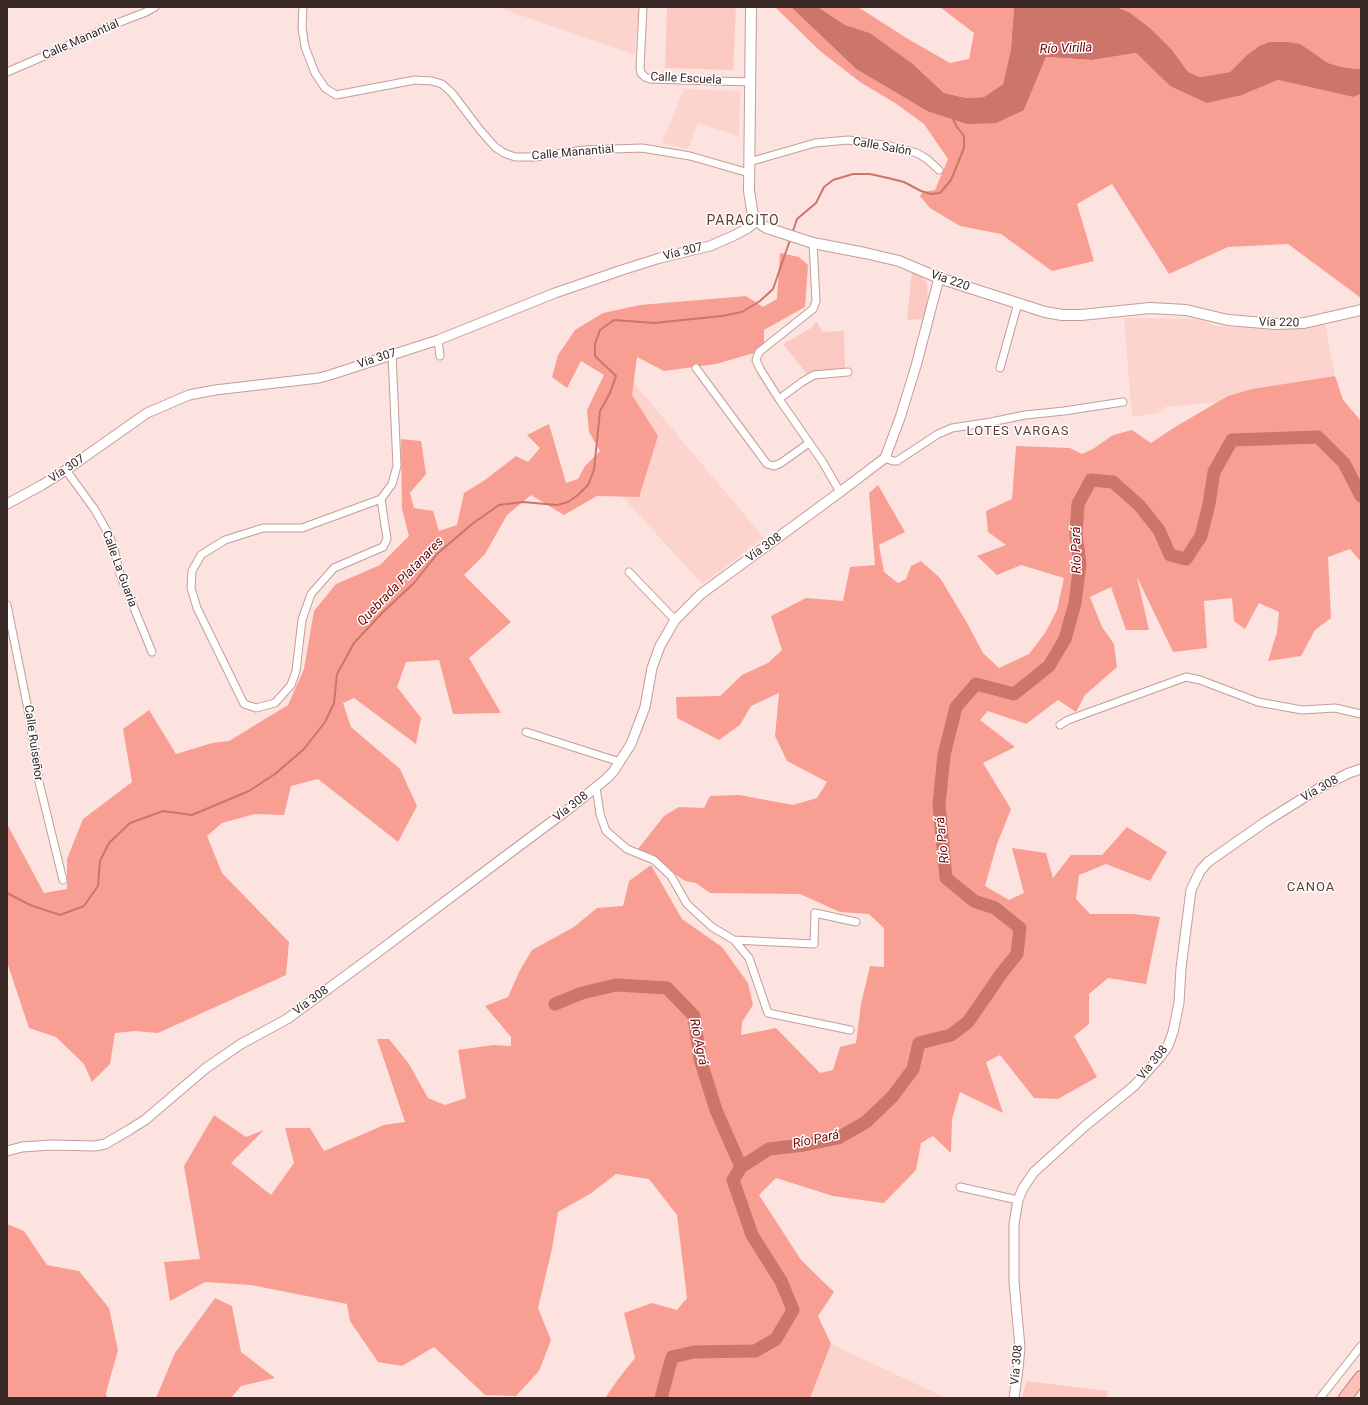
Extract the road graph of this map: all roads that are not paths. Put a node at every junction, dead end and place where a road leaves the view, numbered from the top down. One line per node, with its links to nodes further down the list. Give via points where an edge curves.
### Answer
1 (155, 7): 5 (street, Calle Manantial)
2 (303, 7): 9 (street, Calle Manantial, via 302,28 305,47 314,72 325,88 336,95 415,80 432,81 442,84 452,93 480,130 504,153 535,157 584,150 642,148 690,156)
3 (643, 7): 6 (street, Calle Escuela, via 640,68 645,77)
4 (751, 7): 6 (main road)
5 (7, 72)
6 (751, 82): 7 (main road)
7 (749, 162): 8 (street, Calle Salón, via 815,143 848,140 917,153); 9 (main road)
8 (939, 170)
9 (749, 172): 10 (main road, via 752,210)
10 (757, 221): 11 (main road, Vía 220, via 782,234); 15 (street, Vía 307, via 710,246 660,258 555,293)
11 (813, 243): 12 (main road, Vía 220, via 899,261); 21 (street, via 816,301 813,309 759,352 756,360)
12 (939, 278): 13 (main road, Vía 220); 24 (street, via 916,366)
13 (1018, 304): 14 (main road, Vía 220, via 1062,315 1150,308 1186,310 1228,320 1276,324 1304,323); 19 (street)
14 (1361, 310)
15 (438, 340): 16 (street, Vía 307); 17 (street)
16 (392, 354): 25 (street, Vía 307, via 319,378 189,394 147,413); 27 (street, via 397,466 392,484)
17 (440, 356)
18 (696, 368): 23 (street, via 767,464 774,466 781,463)
19 (1000, 368)
20 (848, 372): 21 (street, via 814,375)
21 (779, 399): 23 (street)
22 (1123, 402): 24 (street, via 952,428 938,434 897,461)
23 (809, 443): 26 (street)
24 (885, 458): 26 (street, Vía 308)
25 (66, 470): 28 (street, Vía 307); 32 (street, Calle La Guaria, via 95,510 109,535 120,574)
26 (840, 492): 31 (street, Vía 308, via 701,594)
27 (380, 499): 27 (street, via 387,539 383,547 334,568 312,594 302,620 296,671 291,685 275,703 256,708 244,704 197,608 191,588 192,571 201,555 226,540 263,528 302,528)
28 (7, 504)
29 (629, 572): 31 (street)
30 (7, 605): 39 (street, Calle Ruiseñor, via 28,708 39,782)
31 (675, 620): 36 (street, Vía 308, via 660,646 652,668 645,707 631,744)
32 (152, 652)
33 (1361, 714): 34 (street, via 1335,708 1302,710 1258,702 1186,677)
34 (1060, 725)
35 (526, 732): 36 (street)
36 (620, 762): 38 (street, Vía 308)
37 (1361, 769): 45 (street, Vía 308, via 1321,787 1265,822 1208,862 1200,871 1191,890 1179,1003 1168,1046 1134,1086 1034,1172)
38 (596, 787): 41 (street, via 600,814 606,831 627,849 654,860 671,876 687,904 712,928); 43 (street, Vía 308, via 287,1019 241,1044 206,1068 145,1120 129,1130 105,1144 95,1146 22,1147)
39 (62, 880)
40 (856, 922): 41 (street, via 815,913 814,944)
41 (734, 940): 42 (street, via 749,958 768,1013)
42 (850, 1030)
43 (7, 1152)
44 (960, 1187): 45 (street)
45 (1018, 1200): 48 (street, Vía 308, via 1013,1250 1020,1347)
46 (1361, 1346): 49 (street)
47 (1361, 1377): 50 (highway)
48 (1014, 1398)
49 (1320, 1398)
50 (1345, 1398)

